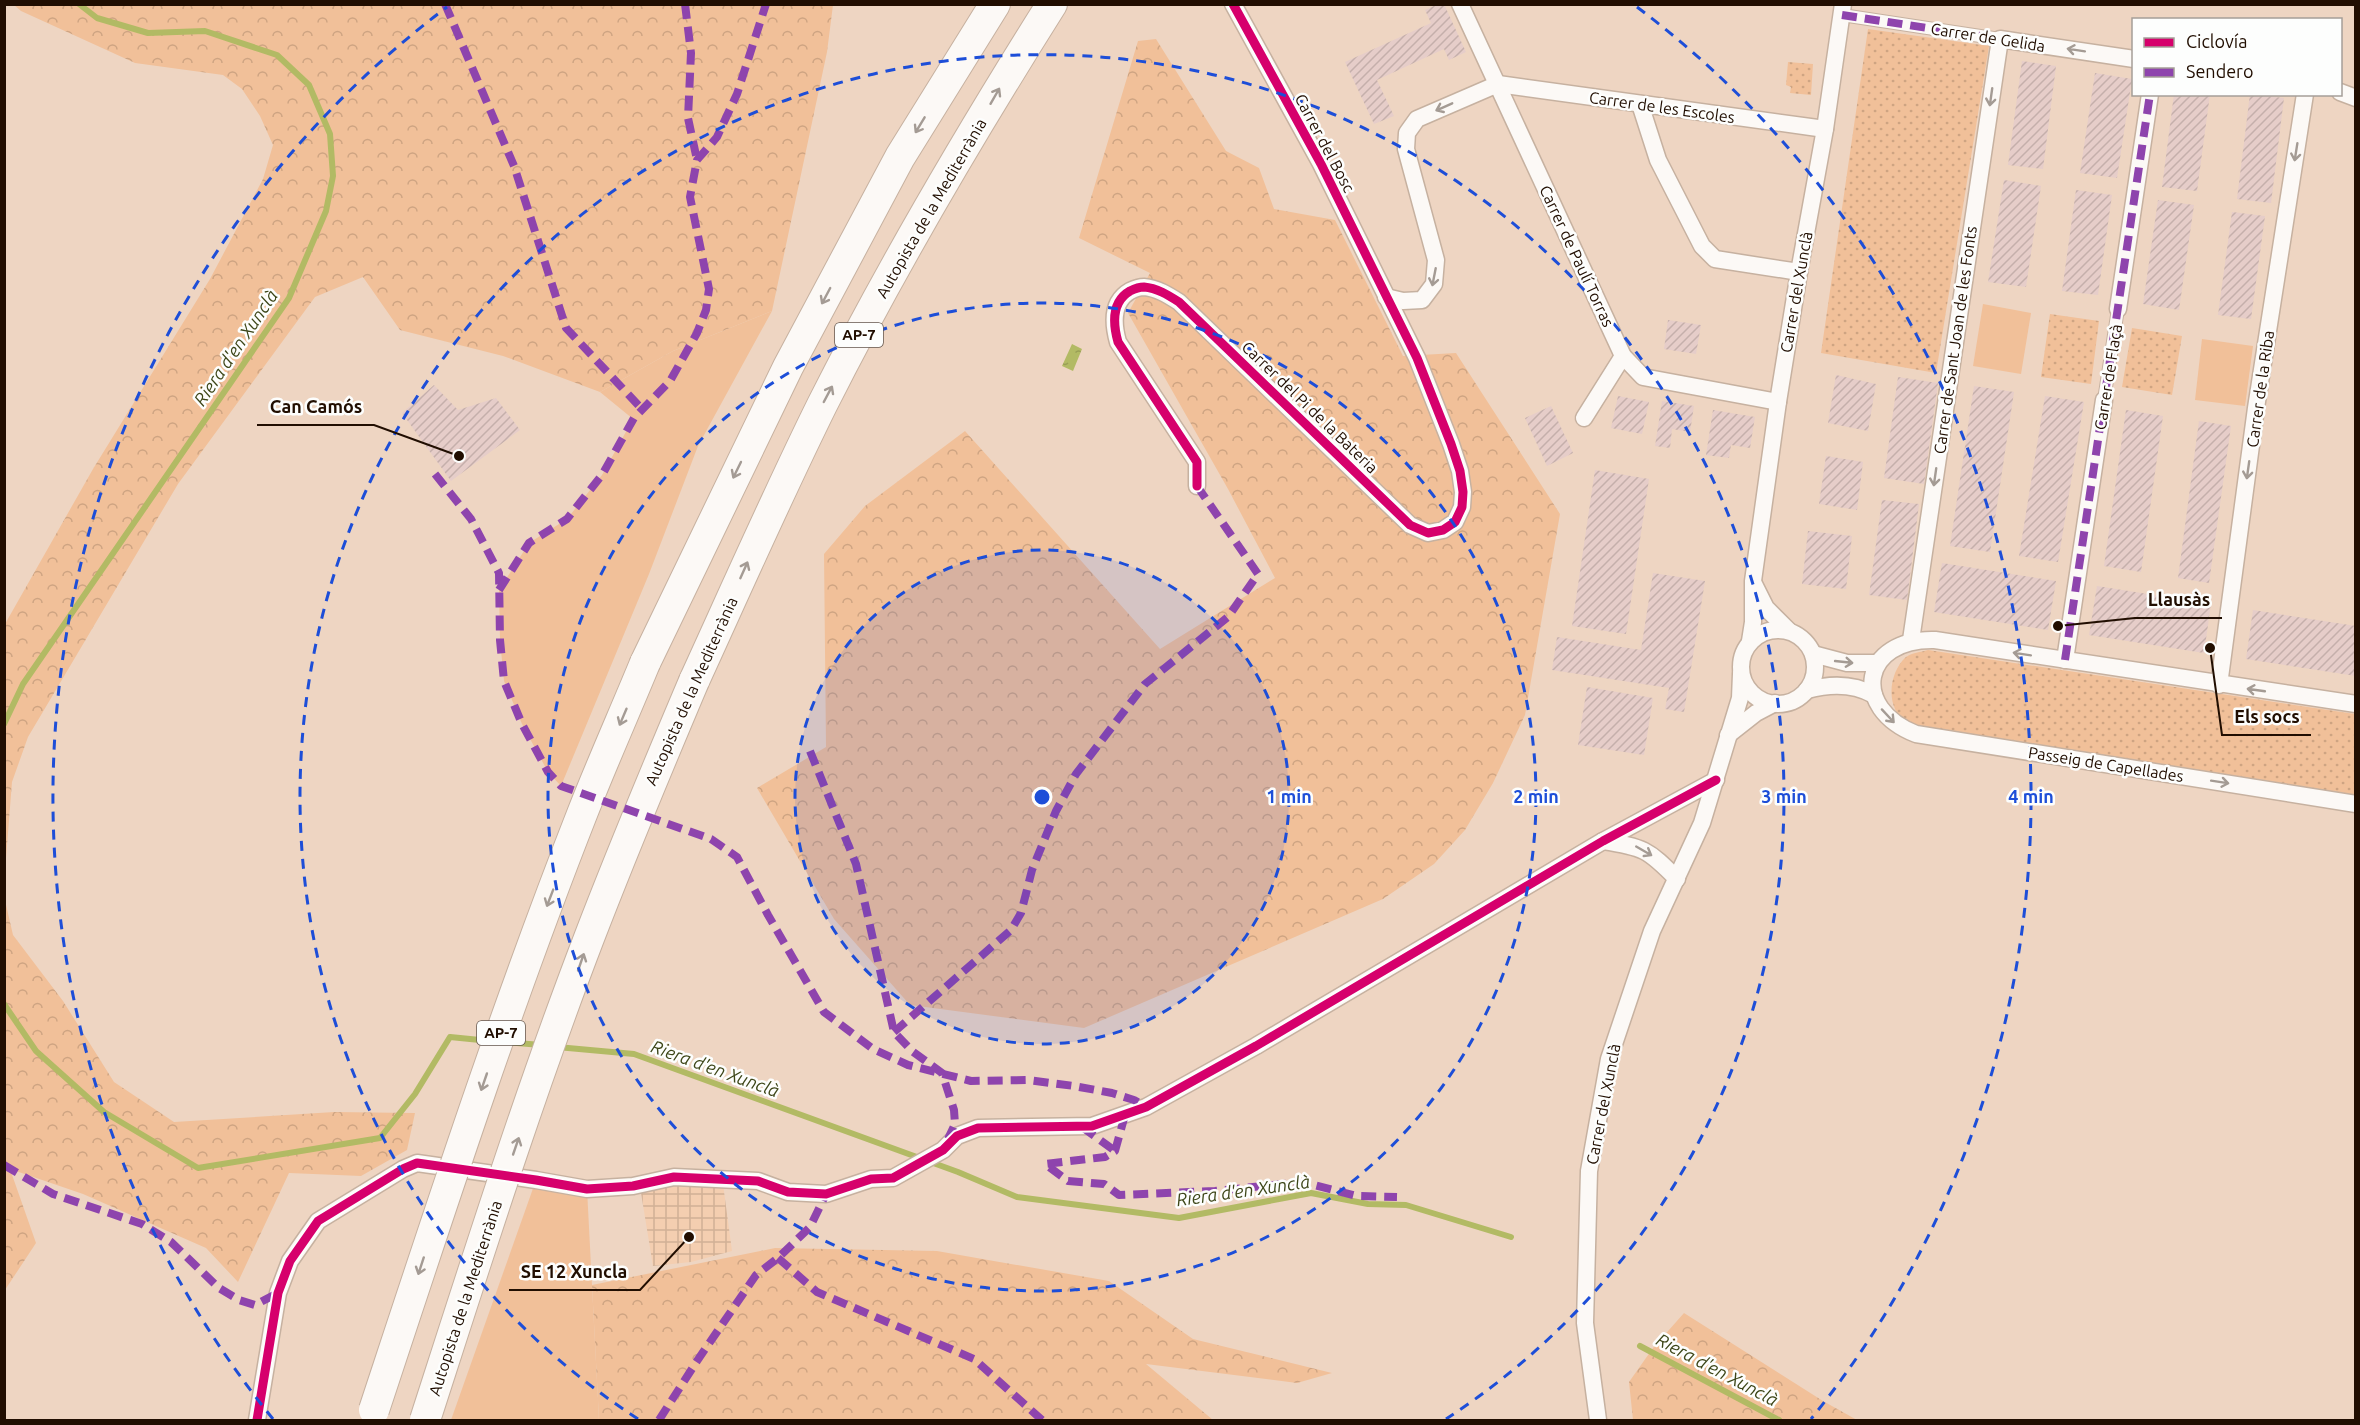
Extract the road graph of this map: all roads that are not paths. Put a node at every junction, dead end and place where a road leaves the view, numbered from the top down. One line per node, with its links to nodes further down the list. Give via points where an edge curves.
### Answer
1 (995, 4): 39 (highway, AP-7, one-way to 39, bridge, via 900,157 788,367 645,663 531,948)
2 (1053, 4): 41 (highway, Autopista de la Mediterrània / AP-7, one-way to 2, bridge, via 491,1215 588,940 694,681 828,393 899,261 1008,73)
3 (1233, 4): 14 (street, Carrer del Bosc, via 1321,164)
4 (1460, 4): 8 (street, Carrer de Paulí Torras)
5 (1843, 10): 6 (street, Carrer de Gelida); 12 (street, Carrer del Xunclà)
6 (2000, 39): 7 (street, Carrer de Gelida, one-way to 6); 23 (street, Carrer de Sant Joan de les Fonts, one-way to 23)
7 (2132, 59)
8 (1498, 84): 11 (street, Carrer de les Escoles); 14 (street, one-way to 14, via 1417,119 1407,133 1406,148 1436,260 1434,284 1422,300); 16 (street, Carrer de Paulí Torras)
9 (2150, 96): 15 (street, Carrer de Flaçà)
10 (2305, 96): 29 (street, Carrer de la Riba, one-way to 29)
11 (1640, 104): 12 (street, Carrer de les Escoles); 13 (street, via 1658,160 1702,246 1715,259)
12 (1826, 129): 13 (street, Carrer del Xunclà)
13 (1799, 272): 18 (street, Carrer del Xunclà)
14 (1386, 297): 20 (street, Carrer del Pi de la Bateria, via 1418,358 1460,471 1462,507 1455,522 1428,533 1410,525 1179,302 1141,286 1120,298 1114,325 1118,342 1197,462)
15 (2118, 309): 17 (street, Carrer de Flaçà)
16 (1623, 356): 18 (street, Carrer de Paulí Torras, via 1643,377); 19 (street)
17 (2104, 400): 26 (street, Carrer de Flaçà)
18 (1778, 402): 21 (street, Carrer del Xunclà)
19 (1584, 418)
20 (1197, 486)
21 (1752, 581): 22 (street, via 1766,608); 24 (street, Carrer del Xunclà)
22 (1789, 631): 24 (street, via 1772,630); 25 (street, via 1803,640)
23 (1911, 640): 26 (street, one-way to 23, via 1935,640); 27 (street, via 1892,649)
24 (1750, 641): 28 (street, via 1744,651)
25 (1813, 654): 27 (street, one-way to 27, via 1847,663); 30 (street, via 1813,679)
26 (2065, 660): 29 (street)
27 (1877, 663): 31 (street)
28 (1741, 674): 32 (street, via 1753,694); 34 (street, Carrer del Xunclà, via 1740,698)
29 (2219, 685): 33 (street, one-way to 29)
30 (1806, 690): 31 (street, via 1827,684); 32 (street, via 1790,701)
31 (1874, 694): 36 (street, Passeig de Capellades, one-way to 36, via 1889,719 1916,734)
32 (1775, 704): 34 (street)
33 (2355, 704)
34 (1728, 735): 35 (street, Carrer del Xunclà)
35 (1716, 780): 37 (street); 38 (street, Carrer del Xunclà)
36 (2355, 804)
37 (1603, 841): 38 (street, one-way to 38, via 1638,846); 40 (street, via 1236,1057 1146,1107 1092,1126 978,1128 957,1136 943,1150 893,1178 871,1179 826,1194 788,1192 758,1180 674,1177 633,1186 586,1189 417,1163 403,1168 318,1221 290,1260 278,1293)
38 (1677, 879): 42 (street, Carrer del Xunclà, via 1652,931 1609,1059 1589,1171 1585,1323)
39 (373, 1415)
40 (257, 1420)
41 (425, 1420)
42 (1598, 1420)

